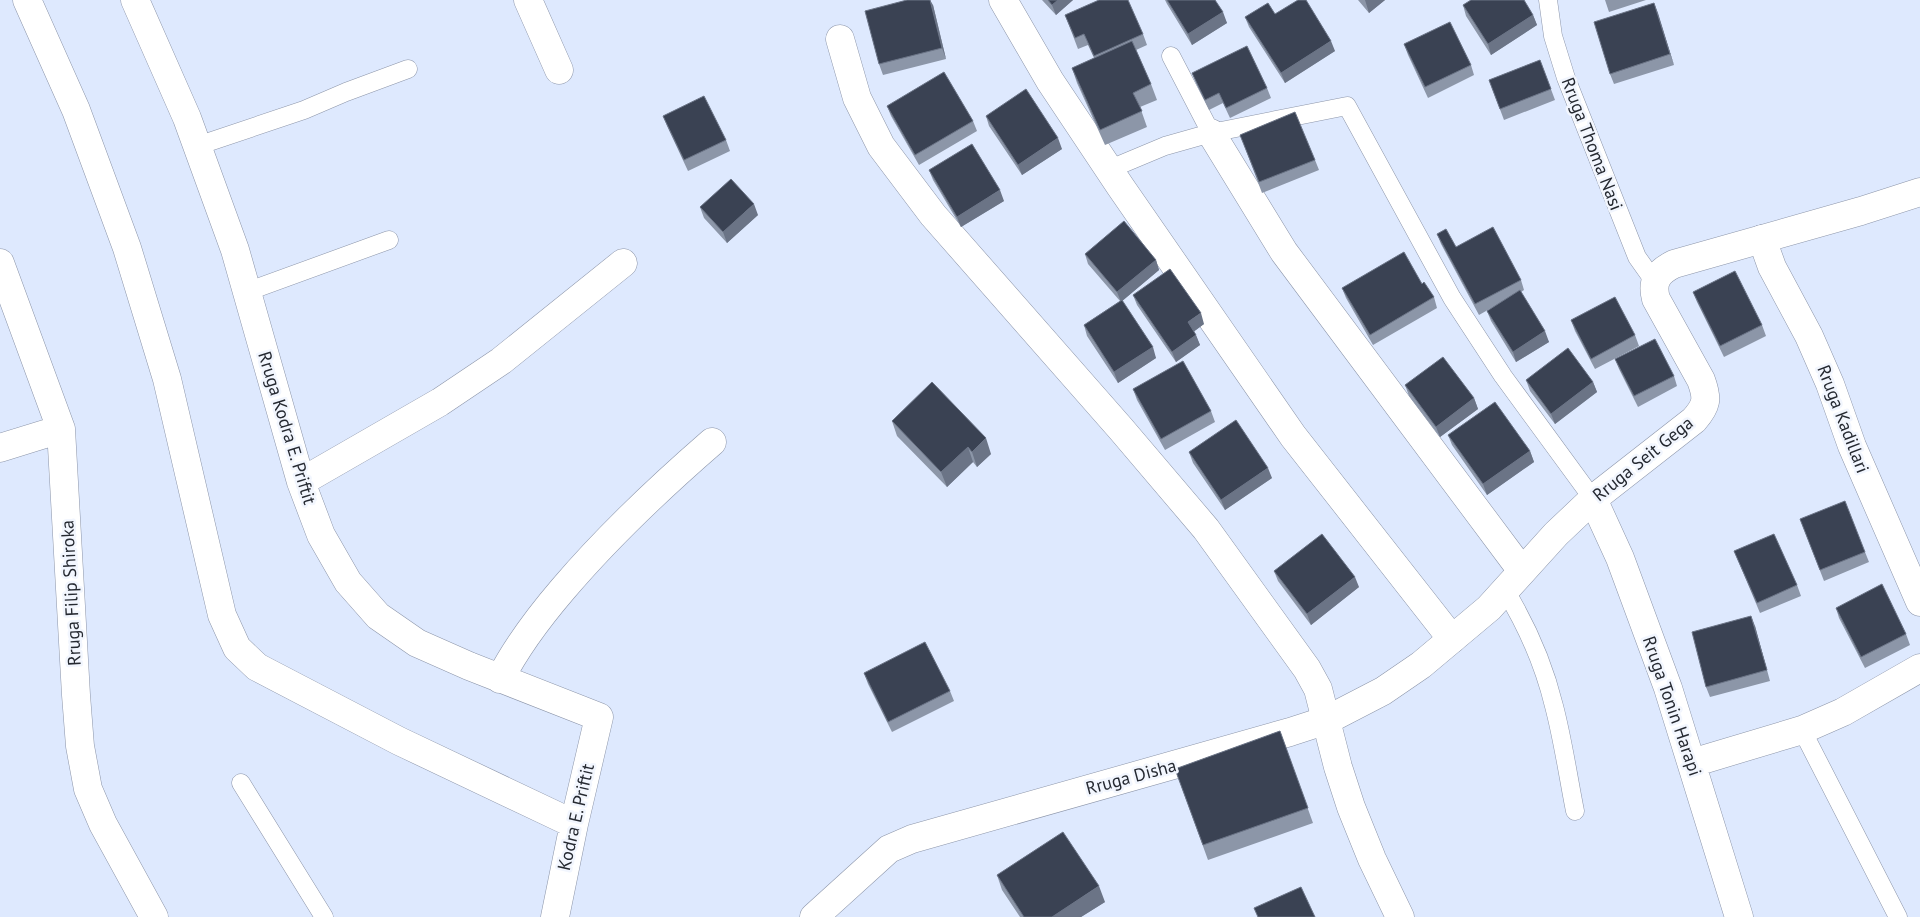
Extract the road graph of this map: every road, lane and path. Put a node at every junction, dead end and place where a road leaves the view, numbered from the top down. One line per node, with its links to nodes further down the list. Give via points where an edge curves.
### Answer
1 (28, 0): 36 (street, via 76,110 127,248 167,379 222,615 237,648 257,667 317,700)
2 (135, 0): 11 (street, Rruga Kodra E. Priftit)
3 (528, 0): 9 (street)
4 (1003, 0): 12 (street, via 1050,81)
5 (1548, 0): 18 (lane, Rruga Thoma Nasi, via 1553,36 1566,78 1637,257)
6 (840, 39): 31 (street, via 857,98 881,146 933,215 1206,529 1307,669 1318,689)
7 (1171, 56): 10 (lane)
8 (408, 69): 11 (lane, via 304,110)
9 (559, 70)
10 (1211, 133): 12 (lane, via 1165,146); 24 (lane, via 1347,106 1452,298 1503,376); 25 (street, via 1284,252)
11 (197, 146): 19 (street, Rruga Kodra E. Priftit)
12 (1110, 169): 27 (street, via 1293,436)
13 (1920, 192): 14 (street)
14 (1762, 239): 18 (street, via 1674,264 1665,268); 26 (street, Rruga Kadillari, via 1772,267 1809,336 1830,384 1852,446)
15 (389, 240): 19 (lane)
16 (0, 263): 20 (street, Rruga Filip Shiroka)
17 (623, 263): 23 (street, via 501,361 440,402)
18 (1654, 281): 24 (street, Rruga Seit Gega, via 1656,299 1701,380 1705,391 1704,409)
19 (246, 292): 23 (street, Rruga Kodra E. Priftit)
20 (62, 429): 22 (street); 37 (street, Rruga Filip Shiroka, via 80,746 88,788 103,824)
21 (712, 442): 29 (street, via 654,492 594,552 518,646)
22 (0, 448)
23 (301, 482): 29 (street, Rruga Kodra E. Priftit, via 321,535 348,582 378,616 417,643)
24 (1593, 499): 25 (street, Rruga Seit Gega); 33 (street, Rruga Tonin Harapi, via 1620,558)
25 (1513, 580): 27 (street, Rruga Seit Gega, via 1489,608); 35 (lane, via 1520,615 1540,660 1554,705)
26 (1920, 602)
27 (1452, 639): 31 (street, Rruga Disha, via 1383,692)
28 (1920, 668): 32 (street, via 1843,712)
29 (500, 679): 30 (street, Rruga Kodra E. Priftit)
30 (599, 717): 36 (street, Kodra E. Priftit)
31 (1327, 720): 40 (street, Rruga Disha, via 912,840 889,849); 41 (street, via 1351,807)
32 (1802, 730): 33 (street); 43 (lane)
33 (1692, 763): 42 (street, Rruga Tonin Harapi)
34 (241, 783): 38 (lane)
35 (1575, 811)
36 (574, 824): 39 (street, Kodra E. Priftit)
37 (154, 917)
38 (324, 917)
39 (555, 917)
40 (814, 917)
41 (1400, 917)
42 (1739, 917)
43 (1898, 917)

